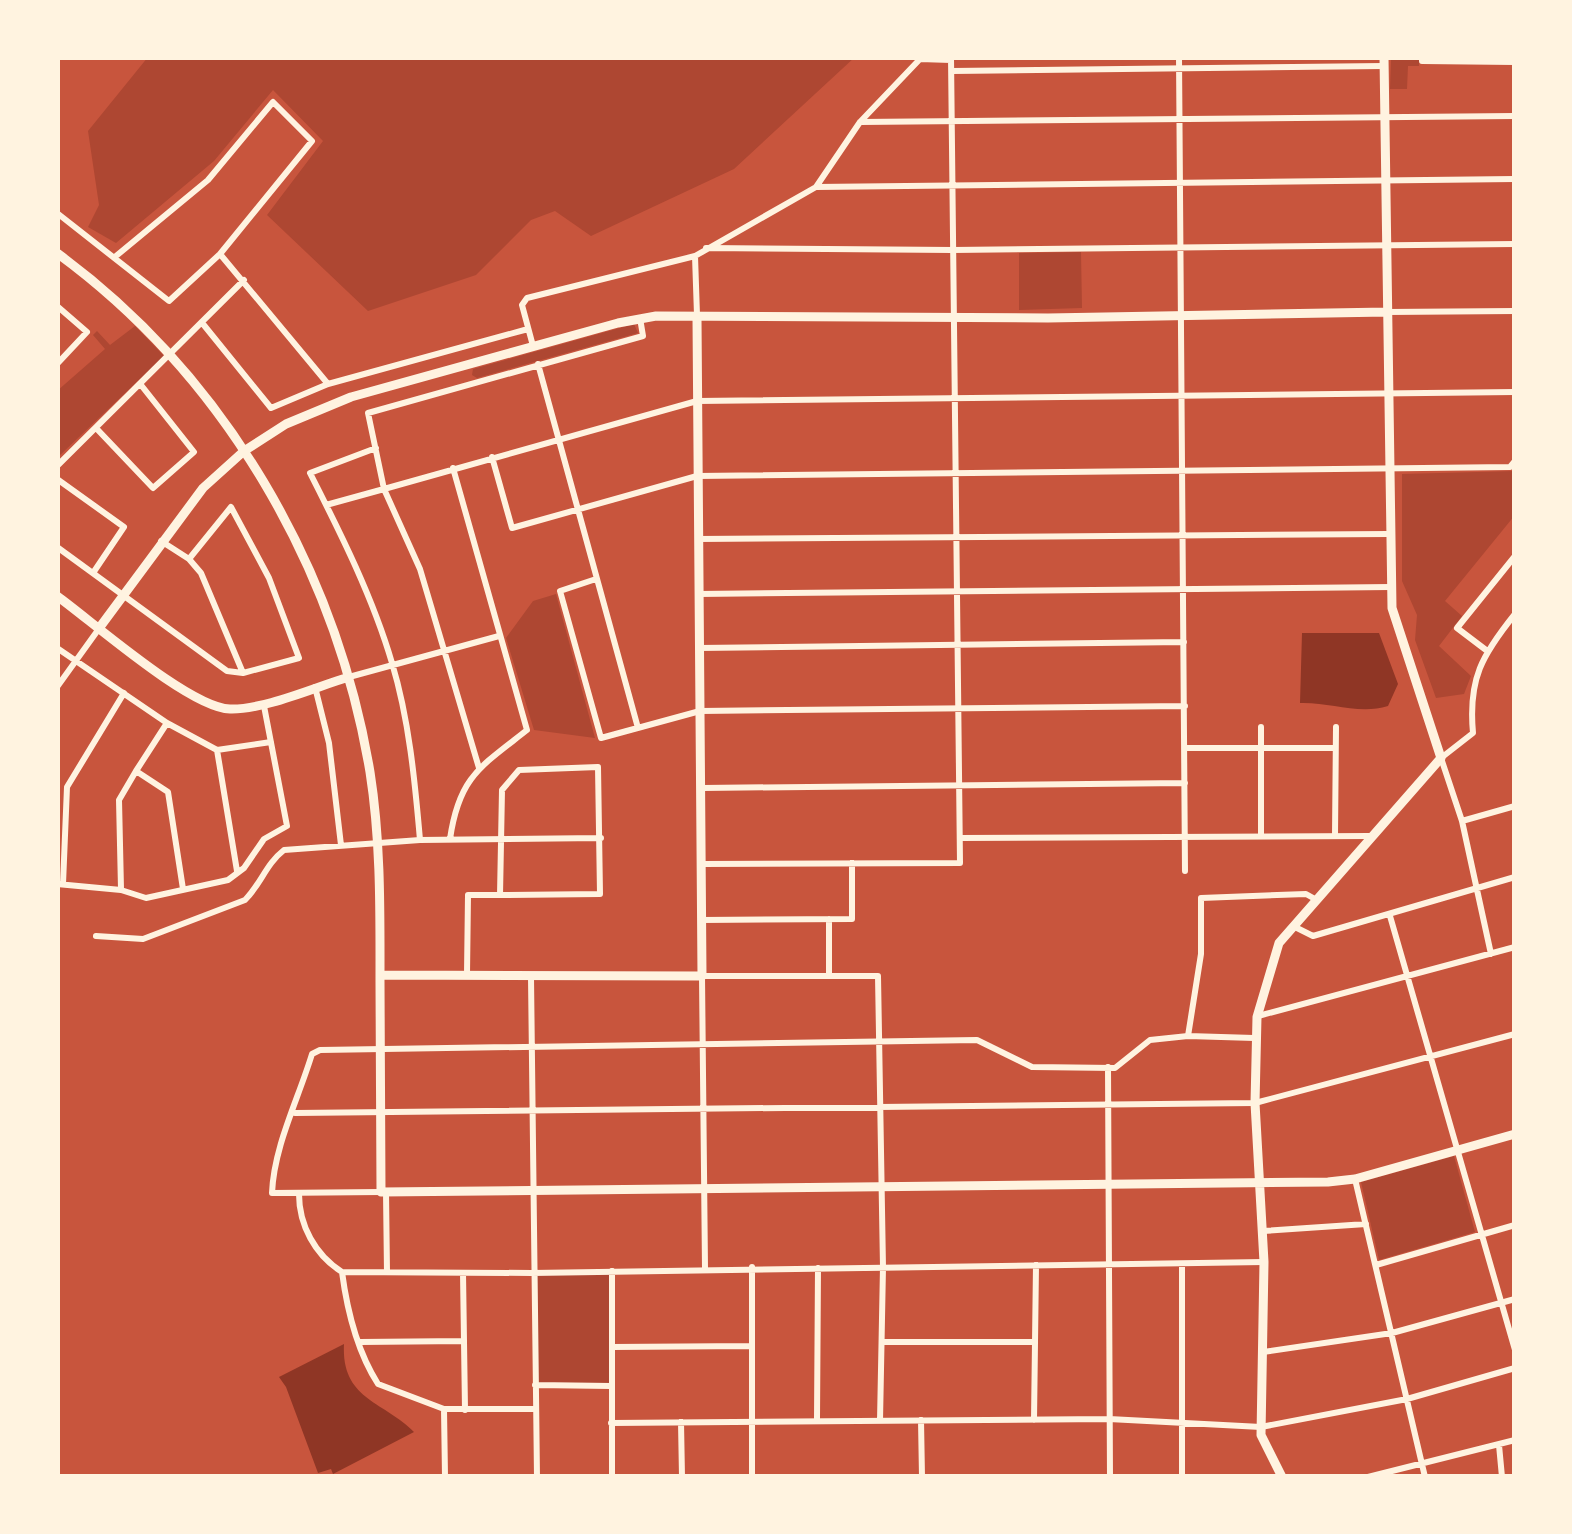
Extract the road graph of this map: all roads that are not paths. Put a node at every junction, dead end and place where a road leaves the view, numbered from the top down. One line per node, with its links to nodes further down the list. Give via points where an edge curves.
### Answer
1 (1179, 57): 6 (street)
2 (1422, 57): 5 (street)
3 (951, 58): 7 (street); 11 (street, via 920,59)
4 (1384, 62): 6 (street); 9 (street)
5 (1515, 62)
6 (1179, 69): 7 (street); 10 (street)
7 (952, 71): 12 (street)
8 (1515, 116): 9 (street)
9 (1386, 117): 10 (street); 14 (street)
10 (1180, 119): 12 (street); 15 (street)
11 (860, 122): 12 (street); 17 (street)
12 (952, 122): 16 (street)
13 (1515, 179): 14 (street)
14 (1387, 181): 15 (street); 20 (street)
15 (1180, 182): 16 (street); 22 (street)
16 (952, 185): 17 (street); 23 (street)
17 (816, 187): 21 (street)
18 (57, 213): 26 (street)
19 (1515, 244): 20 (street)
20 (1387, 245): 22 (street); 31 (street)
21 (706, 248): 23 (street); 27 (street)
22 (1181, 248): 23 (street); 32 (street)
23 (953, 250): 34 (street)
24 (57, 253): 39 (street)
25 (220, 254): 26 (street, via 169,301); 26 (street, via 312,142 273,102 208,180); 28 (street)
26 (116, 256)
27 (695, 256): 35 (street); 37 (street, via 527,298)
28 (244, 280): 36 (street); 44 (street)
29 (57, 306): 40 (street, via 87,332)
30 (1515, 311): 31 (street)
31 (1388, 312): 32 (street); 47 (street)
32 (1181, 316): 34 (street); 48 (street)
33 (640, 318): 35 (street); 38 (street); 41 (street, via 643,336)
34 (953, 318): 35 (street); 49 (street)
35 (697, 319): 50 (street)
36 (203, 324): 39 (street); 44 (street, via 271,408)
37 (528, 329): 38 (street); 44 (street)
38 (533, 346): 42 (street)
39 (172, 356): 45 (street); 54 (street)
40 (57, 364)
41 (538, 364): 43 (street); 52 (street)
42 (467, 365): 43 (street); 54 (street, via 314,410)
43 (472, 383): 53 (street, via 368,413)
44 (328, 384)
45 (140, 385): 51 (street); 51 (street, via 194,452 153,488)
46 (1515, 392): 47 (street)
47 (1388, 394): 48 (street); 59 (street)
48 (1181, 396): 49 (street); 60 (street)
49 (954, 397): 50 (street); 61 (street)
50 (697, 401): 52 (street); 62 (street)
51 (96, 428): 57 (street)
52 (559, 439): 55 (street); 66 (street)
53 (376, 448): 64 (street); 65 (street, via 310,473)
54 (244, 451): 71 (street); 95 (street, via 295,539)
55 (492, 457): 58 (street); 66 (street, via 512,528)
56 (1515, 460): 59 (street, via 1510,467)
57 (57, 466)
58 (453, 468): 64 (street); 85 (street)
59 (1388, 470): 60 (street); 67 (street)
60 (1184, 472): 61 (street); 68 (street)
61 (955, 473): 62 (street); 69 (street)
62 (697, 476): 66 (street); 70 (street)
63 (57, 479): 75 (street, via 124,527)
64 (384, 489): 65 (street); 90 (street)
65 (326, 505): 93 (street)
66 (578, 511): 76 (street)
67 (1390, 534): 68 (street); 77 (street)
68 (1184, 536): 69 (street); 78 (street)
69 (956, 538): 70 (street); 79 (street)
70 (698, 539): 80 (street)
71 (160, 541): 74 (street); 81 (street)
72 (57, 547): 75 (street)
73 (1515, 556): 91 (street, via 1457,628)
74 (189, 559): 94 (street); 94 (street, via 231,507 299,658)
75 (93, 573): 81 (street)
76 (596, 580): 106 (street); 106 (street, via 560,591 601,738)
77 (1390, 587): 78 (street); 112 (street)
78 (1184, 589): 79 (street); 86 (street)
79 (957, 593): 80 (street); 87 (street)
80 (698, 594): 89 (street)
81 (122, 595): 84 (street); 94 (street, via 227,671)
82 (57, 596): 84 (street)
83 (1515, 614): 91 (street)
84 (100, 627): 92 (street); 99 (street, via 215,707)
85 (499, 636): 90 (street); 113 (street, via 526,730)
86 (1184, 643): 87 (street); 100 (street)
87 (958, 644): 89 (street); 101 (street)
88 (57, 648): 92 (street)
89 (699, 648): 102 (street)
90 (446, 650): 93 (street); 113 (street)
91 (1486, 650): 112 (street, via 1470,697 1473,733)
92 (75, 660): 96 (street); 98 (street)
93 (393, 666): 95 (street); 127 (street)
94 (243, 673)
95 (349, 677): 97 (street); 129 (street)
96 (57, 687)
97 (315, 687): 99 (street); 130 (street)
98 (124, 693): 103 (street); 136 (street, via 67,787)
99 (263, 702): 107 (street)
100 (1185, 706): 101 (street); 108 (street)
101 (959, 710): 102 (street); 116 (street)
102 (700, 711): 106 (street); 117 (street)
103 (167, 723): 111 (street); 114 (street)
104 (1261, 727): 109 (street)
105 (1336, 727): 110 (street)
106 (638, 728)
107 (272, 742): 111 (street); 134 (street, via 287,826 264,839)
108 (1185, 748): 109 (street); 115 (street)
109 (1261, 748): 110 (street); 121 (street)
110 (1335, 748): 122 (street)
111 (217, 750): 134 (street)
112 (1442, 758): 119 (street); 123 (street)
113 (479, 768): 126 (street, via 468,777)
114 (136, 771): 138 (street, via 168,792); 139 (street, via 119,800)
115 (1185, 783): 116 (street); 120 (street)
116 (959, 785): 117 (street); 125 (street)
117 (701, 788): 131 (street)
118 (1515, 806): 119 (street)
119 (1462, 821): 137 (street)
120 (1185, 836): 121 (street); 125 (street); 133 (street)
121 (1261, 836): 122 (street)
122 (1335, 836): 123 (street)
123 (1370, 836): 141 (street)
124 (601, 838): 128 (street); 128 (street, via 598,767 519,770 502,790); 140 (street, via 600,894)
125 (960, 838): 132 (street, via 960,863)
126 (450, 839): 127 (street); 128 (street)
127 (420, 840): 129 (street)
128 (499, 840): 140 (street)
129 (378, 842): 130 (street); 151 (street)
130 (341, 845): 146 (street, via 284,850 245,900 143,939)
131 (702, 863): 132 (street); 144 (street)
132 (852, 863): 143 (street, via 852,919)
133 (1185, 871)
134 (238, 873): 138 (street)
135 (1515, 877): 137 (street)
136 (60, 884): 139 (street)
137 (1478, 888): 142 (street); 148 (street)
138 (184, 889): 139 (street, via 146,898)
139 (121, 890)
140 (500, 896): 149 (street, via 468,895)
141 (1315, 899): 145 (street); 157 (street, via 1202,898)
142 (1390, 916): 145 (street, via 1313,936); 154 (street)
143 (829, 919): 144 (street); 153 (street)
144 (702, 920): 152 (street)
145 (1293, 926): 155 (street, via 1274,952)
146 (96, 936)
147 (1515, 947): 148 (street)
148 (1492, 954): 154 (street)
149 (467, 974): 150 (street); 151 (street)
150 (530, 974): 152 (street); 162 (street)
151 (380, 975): 161 (street)
152 (702, 976): 153 (street); 160 (street)
153 (830, 976): 159 (street, via 878,976)
154 (1407, 977): 155 (street); 163 (street)
155 (1257, 1017): 158 (street)
156 (1515, 1034): 163 (street)
157 (1188, 1036): 158 (street); 164 (street, via 1150,1040)
158 (1253, 1038): 165 (street)
159 (878, 1041): 160 (street); 164 (street, via 977,1040 1032,1067); 167 (street)
160 (702, 1042): 162 (street); 168 (street)
161 (380, 1046): 162 (street); 170 (street, via 312,1054); 171 (street)
162 (532, 1046): 169 (street)
163 (1432, 1058): 165 (street); 173 (street)
164 (1108, 1067): 166 (street)
165 (1255, 1103): 166 (street); 175 (street)
166 (1108, 1106): 167 (street); 176 (street)
167 (879, 1108): 168 (street); 177 (street)
168 (703, 1110): 169 (street); 178 (street)
169 (532, 1111): 171 (street); 179 (street)
170 (295, 1113): 171 (street); 181 (street, via 273,1161 272,1193)
171 (381, 1113): 180 (street)
172 (1515, 1134): 173 (street)
173 (1456, 1150): 174 (street); 185 (street)
174 (1355, 1179): 175 (street); 182 (street)
175 (1262, 1184): 176 (street); 184 (street)
176 (1109, 1186): 177 (street); 187 (street)
177 (881, 1187): 178 (street); 192 (street)
178 (703, 1189): 179 (street); 193 (street)
179 (532, 1191): 180 (street); 198 (street)
180 (383, 1192): 181 (street); 199 (street)
181 (299, 1194): 196 (street, via 302,1226)
182 (1366, 1225): 184 (street); 190 (street)
183 (1515, 1225): 185 (street)
184 (1263, 1231): 186 (street)
185 (1480, 1235): 190 (street); 201 (street)
186 (1264, 1262): 188 (street); 210 (street)
187 (1111, 1264): 188 (street); 189 (street); 218 (street)
188 (1182, 1264): 225 (street)
189 (1036, 1265): 192 (street); 206 (street)
190 (1376, 1265): 202 (street)
191 (752, 1267): 193 (street); 194 (street); 207 (street)
192 (883, 1267): 194 (street); 205 (street)
193 (705, 1268): 195 (street)
194 (818, 1268): 221 (street)
195 (612, 1271): 198 (street); 208 (street)
196 (342, 1272): 199 (street); 204 (street)
197 (464, 1273): 198 (street); 199 (street); 203 (street)
198 (532, 1273): 212 (street)
199 (387, 1274)
200 (1515, 1299): 201 (street)
201 (1499, 1304): 202 (street); 209 (street)
202 (1392, 1334): 210 (street); 214 (street)
203 (464, 1341): 204 (street); 217 (street)
204 (359, 1342): 216 (street, via 378,1384)
205 (881, 1342): 206 (street); 222 (street)
206 (1034, 1342): 220 (street)
207 (752, 1346): 208 (street); 224 (street)
208 (612, 1347): 213 (street)
209 (1515, 1350)
210 (1260, 1353): 227 (street)
211 (1515, 1368): 214 (street)
212 (535, 1385): 213 (street); 215 (street)
213 (611, 1386): 226 (street)
214 (1408, 1399): 227 (street); 230 (street)
215 (536, 1408): 217 (street); 232 (street)
216 (444, 1409): 217 (street); 231 (street)
217 (465, 1410)
218 (1109, 1419): 220 (street); 225 (street); 237 (street)
219 (922, 1420): 220 (street); 222 (street); 236 (street)
220 (1034, 1420)
221 (817, 1421): 222 (street); 224 (street)
222 (880, 1421)
223 (681, 1422): 224 (street); 226 (street); 234 (street)
224 (752, 1422): 235 (street)
225 (1182, 1422): 227 (street); 238 (street)
226 (611, 1423): 233 (street)
227 (1261, 1427): 239 (street)
228 (1515, 1441): 229 (street)
229 (1499, 1445): 230 (street); 242 (street)
230 (1424, 1466): 240 (street); 241 (street)
231 (445, 1477)
232 (536, 1477)
233 (612, 1477)
234 (682, 1477)
235 (752, 1477)
236 (922, 1477)
237 (1111, 1477)
238 (1182, 1477)
239 (1282, 1477)
240 (1368, 1477)
241 (1425, 1477)
242 (1502, 1477)

